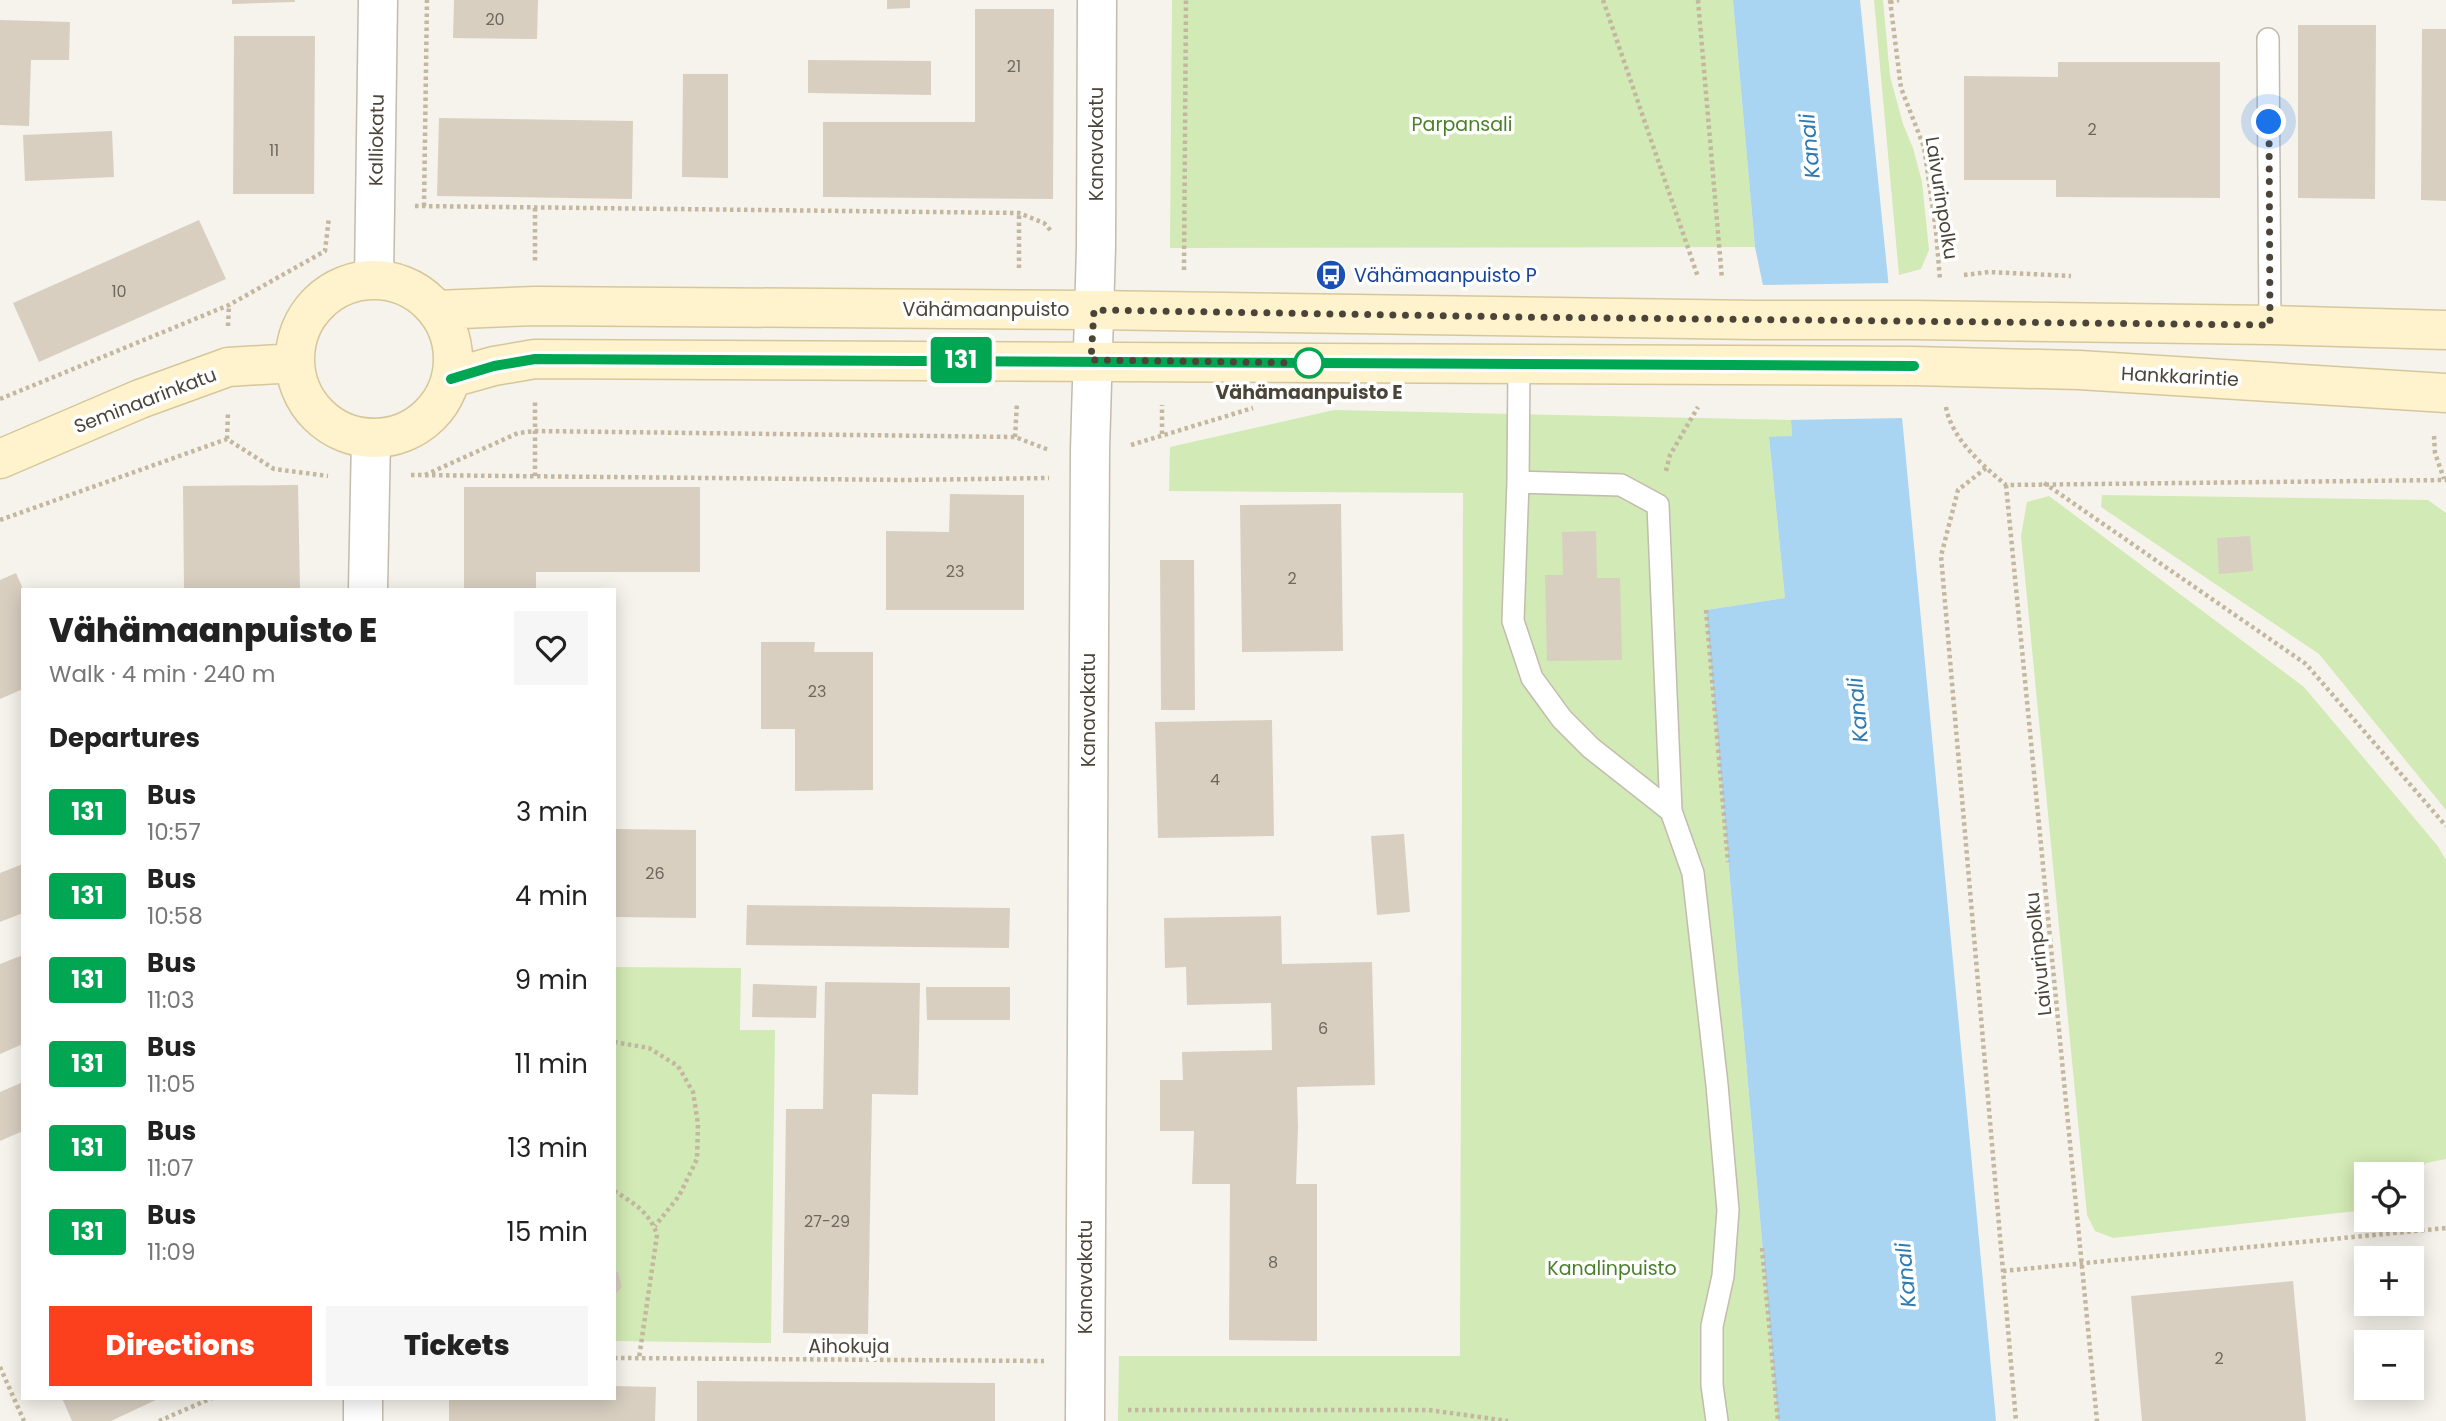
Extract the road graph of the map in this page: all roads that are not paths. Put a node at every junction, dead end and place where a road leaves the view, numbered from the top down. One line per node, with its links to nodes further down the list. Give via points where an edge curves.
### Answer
1 (378, 0): 4 (street, Kalliokatu)
2 (1097, 0): 6 (street, Kanavakatu)
3 (2268, 39): 7 (lane)
4 (374, 279): 5 (main road, via 415,291); 10 (main road, via 346,285 317,304 299,335)
5 (437, 310): 6 (main road, Vähämaanpuisto, via 535,306); 12 (main road, via 452,343)
6 (1094, 310): 7 (main road, Vähämaanpuisto); 9 (street, Kanavakatu)
7 (2270, 325): 8 (main road)
8 (2446, 331)
9 (1091, 360): 11 (main road); 12 (main road, via 535,359); 20 (street, Kanavakatu)
10 (295, 363): 14 (main road, via 302,391 318,415); 15 (main road, Seminaarinkatu, via 228,368 140,399)
11 (1519, 364): 13 (main road, Hankkarintie, via 2079,370); 16 (lane)
12 (451, 379): 14 (main road, via 435,410 406,431 389,436)
13 (2446, 393)
14 (370, 456): 17 (street)
15 (0, 459)
16 (1518, 482): 18 (lane, via 1513,621 1532,678 1591,748); 18 (lane, via 1621,485 1658,505)
17 (369, 588)
18 (1671, 811): 22 (lane, via 1693,873 1728,1210 1723,1276 1712,1326)
19 (363, 1400): 21 (street)
20 (1085, 1415)
21 (363, 1421)
22 (1717, 1421)

